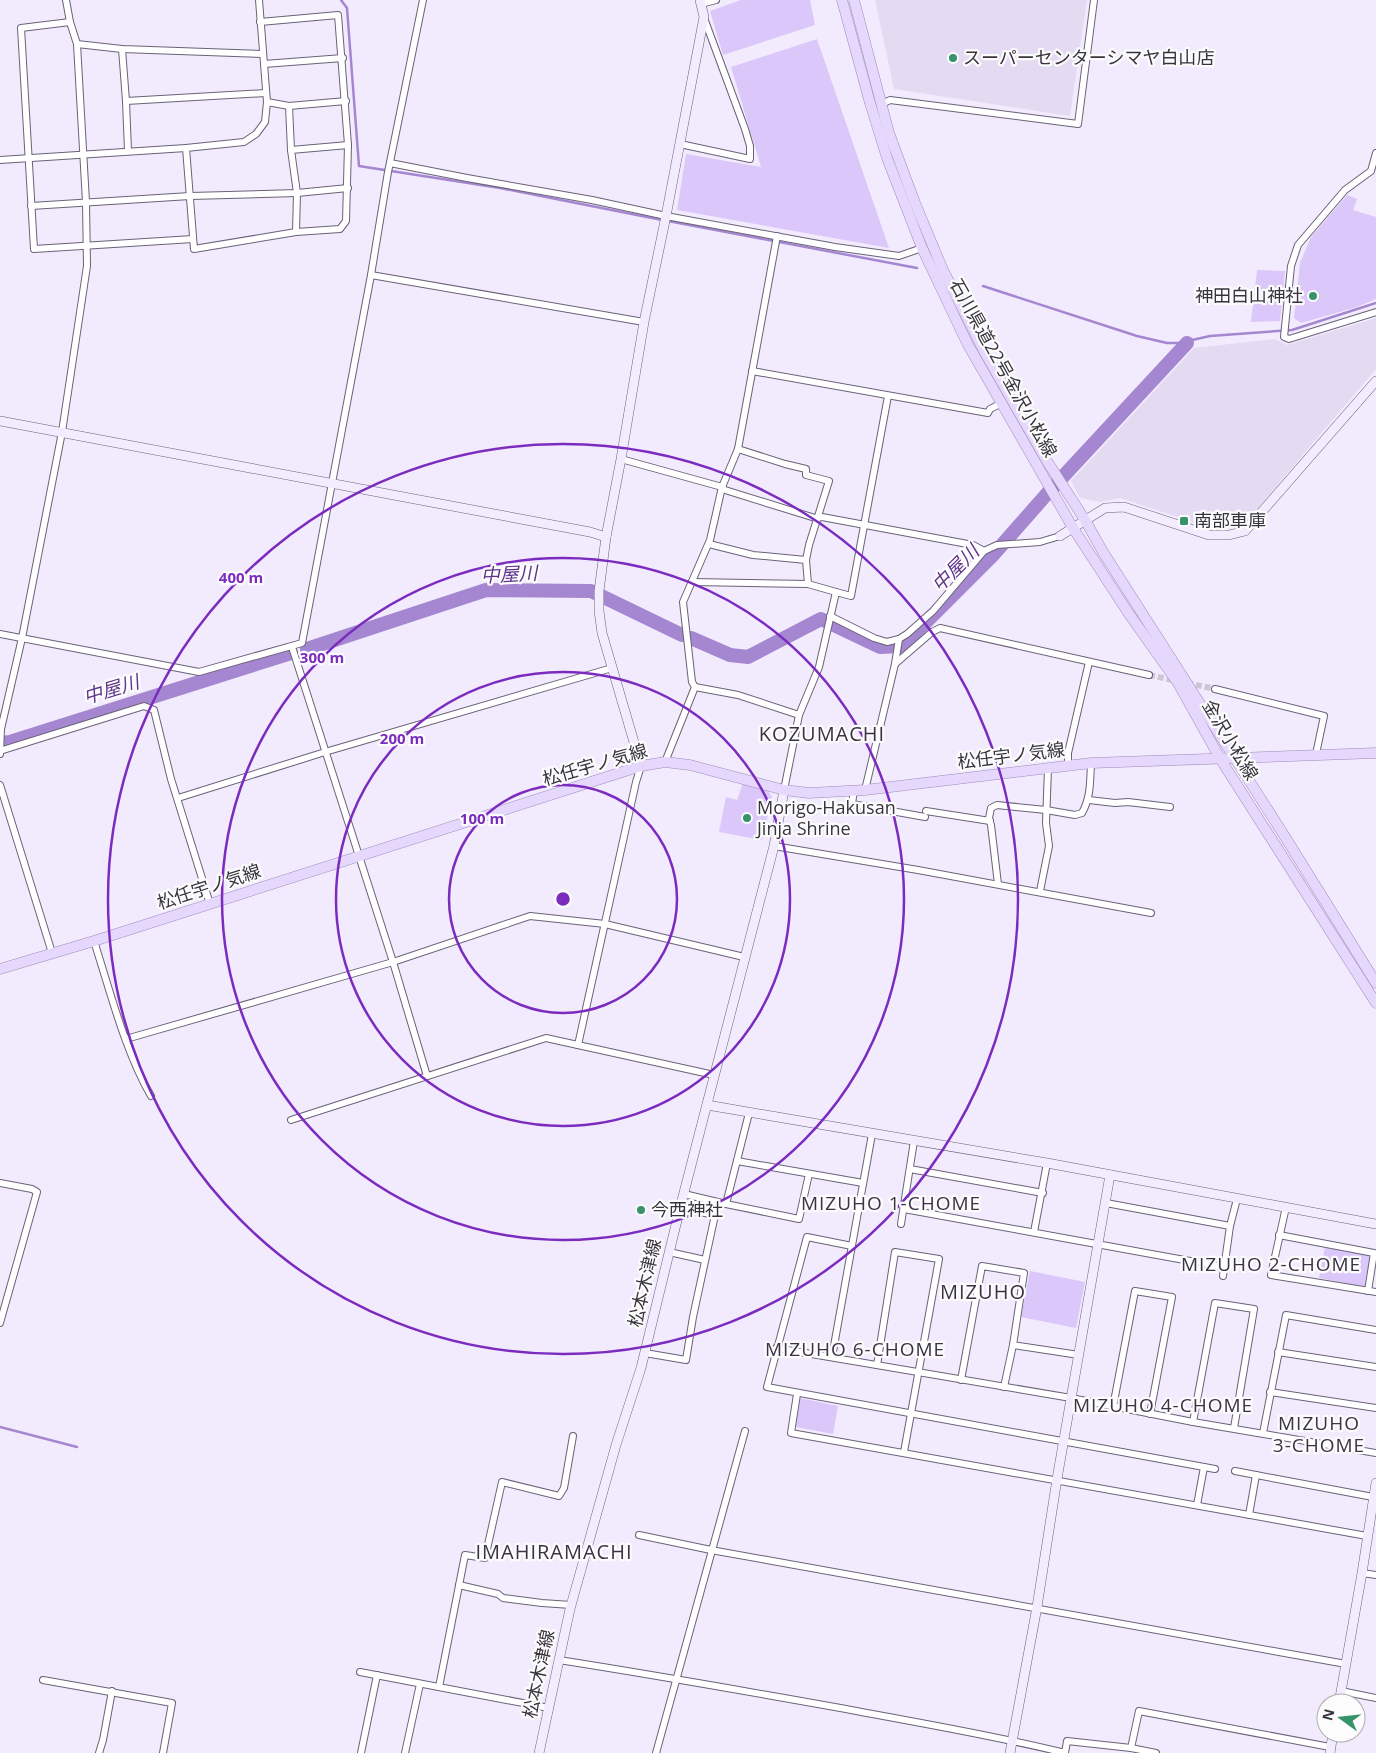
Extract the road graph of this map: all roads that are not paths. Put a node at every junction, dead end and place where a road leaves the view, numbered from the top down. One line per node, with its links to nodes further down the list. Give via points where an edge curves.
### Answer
1 (66, 0): 10 (street)
2 (258, 0): 11 (street)
3 (422, 0): 32 (street)
4 (716, 0): 8 (street)
5 (842, 0): 44 (main road, 石川県道22号金沢小松線, via 887,158)
6 (854, 0): 21 (main road, 石川県道22号金沢小松線)
7 (1094, 0): 21 (street, via 1078,124 890,100)
8 (701, 2): 9 (street)
9 (704, 17): 23 (street); 23 (street, via 750,146 750,159)
10 (70, 22): 12 (street); 30 (street, via 21,28)
11 (260, 22): 14 (street); 15 (street, via 338,16)
12 (77, 44): 13 (street); 29 (street)
13 (122, 49): 14 (street); 18 (street)
14 (262, 54): 16 (street)
15 (343, 58): 16 (street); 19 (street)
16 (264, 64): 17 (street)
17 (265, 93): 18 (street); 20 (street)
18 (126, 101): 27 (street)
19 (346, 101): 22 (street); 24 (street)
20 (267, 102): 22 (street); 25 (street, via 265,122 244,142)
21 (882, 104): 58 (main road, 石川県道22号金沢小松線, via 914,203 943,270 984,351)
22 (289, 106): 26 (street)
23 (680, 144): 39 (street)
24 (348, 146): 26 (street); 34 (street)
25 (186, 148): 27 (street); 36 (street)
26 (291, 150): 35 (street)
27 (128, 151): 29 (street)
28 (1376, 153): 33 (street)
29 (82, 154): 30 (street); 37 (street)
30 (29, 158): 31 (street); 38 (street)
31 (0, 160)
32 (389, 168): 39 (street, via 592,200); 45 (street)
33 (1373, 172): 46 (street, via 1345,190 1298,244 1291,266 1284,336 1289,339)
34 (348, 188): 35 (street); 40 (street, via 346,220 340,229)
35 (296, 193): 36 (street); 40 (street)
36 (190, 196): 37 (street); 41 (street)
37 (86, 202): 38 (street); 43 (street)
38 (31, 206): 43 (street, via 34,249)
39 (666, 220): 42 (street); 47 (street)
40 (296, 232): 41 (street, via 194,249)
41 (192, 239): 43 (street)
42 (776, 240): 44 (street, via 899,256); 48 (street)
43 (88, 246): 53 (street)
44 (922, 248): 51 (main road, 石川県道22号金沢小松線, via 967,343)
45 (371, 275): 47 (street); 56 (street)
46 (1376, 312)
47 (644, 322): 55 (street)
48 (752, 372): 50 (street); 54 (street)
49 (1376, 381): 61 (street, via 1245,531 1209,535 1124,507 1104,508)
50 (888, 396): 51 (street, via 988,413); 62 (street)
51 (1002, 403): 59 (main road, 石川県道22号金沢小松線)
52 (0, 420): 53 (street)
53 (62, 432): 56 (street); 74 (street)
54 (738, 449): 57 (street); 60 (street, via 806,469 806,475 829,481)
55 (621, 459): 57 (street); 65 (street)
56 (331, 483): 65 (street); 76 (street, via 302,644)
57 (722, 487): 60 (street); 66 (street)
58 (1065, 488): 61 (main road, 金沢小松線)
59 (1055, 495): 63 (main road, 金沢小松線)
60 (818, 517): 62 (street); 68 (street)
61 (1085, 520): 63 (street); 88 (main road, 金沢小松線)
62 (864, 525): 67 (street, via 973,545); 71 (street, via 852,596)
63 (1074, 528): 64 (street); 89 (main road, 金沢小松線, via 1128,614 1178,683)
64 (1060, 536): 67 (street, via 1040,542 997,545)
65 (606, 537): 79 (street, via 599,611)
66 (708, 544): 68 (street, via 753,555); 69 (street)
67 (984, 551): 75 (street, via 933,611)
68 (806, 560): 70 (street)
69 (692, 582): 70 (street); 81 (street, via 683,602)
70 (808, 584): 71 (street)
71 (836, 592): 72 (street)
72 (829, 621): 75 (street); 83 (street, via 819,667)
73 (0, 634): 74 (street)
74 (22, 638): 76 (street, via 199,672); 84 (street, via 1,729)
75 (898, 645): 78 (street)
76 (292, 647): 85 (street)
77 (1089, 662): 78 (street, via 940,628); 80 (street); 92 (street, via 1068,752)
78 (895, 664): 98 (street)
79 (612, 668): 85 (street); 93 (street)
80 (1149, 675)
81 (695, 687): 83 (street, via 738,695); 90 (street)
82 (1215, 689): 87 (street, via 1324,716)
83 (799, 715): 96 (street)
84 (0, 748): 99 (street, via 144,706 154,710)
85 (325, 752): 99 (street); 105 (street)
86 (1376, 753): 87 (main road, 松任宇ノ気線)
87 (1316, 754): 88 (main road, 松任宇ノ気線)
88 (1234, 759): 89 (main road, 松任宇ノ気線); 116 (main road, 金沢小松線)
89 (1221, 760): 91 (main road, 松任宇ノ気線); 117 (main road, 金沢小松線)
90 (665, 762): 93 (main road, 松任宇ノ気線); 96 (main road, 松任宇ノ気線, via 690,765)
91 (1091, 763): 92 (main road, 松任宇ノ気線); 100 (street)
92 (1068, 765): 94 (main road, 松任宇ノ気線)
93 (641, 766): 105 (main road, 松任宇ノ気線); 110 (street)
94 (1048, 768): 98 (main road, 松任宇ノ気線); 102 (street)
95 (0, 785): 112 (street)
96 (784, 790): 97 (main road, 松任宇ノ気線, via 809,793); 104 (street, 松本木津線)
97 (854, 790): 98 (main road, 松任宇ノ気線); 103 (street, via 852,804)
98 (865, 790)
99 (178, 798): 108 (street)
100 (1088, 800): 101 (street); 102 (street, via 1082,813 1075,815)
101 (1170, 807)
102 (1046, 810): 103 (street, via 997,806 991,808); 107 (street, via 1049,846)
103 (990, 821): 106 (street)
104 (774, 846): 106 (street); 113 (street, 松本木津線)
105 (358, 856): 108 (main road, 松任宇ノ気線); 114 (street)
106 (998, 884): 107 (street)
107 (1040, 891): 109 (street)
108 (210, 904): 111 (main road, 松任宇ノ気線)
109 (1152, 913)
110 (605, 924): 113 (street); 114 (street, via 530,916); 119 (street)
111 (94, 941): 112 (main road, 松任宇ノ気線); 118 (street)
112 (52, 953): 115 (main road, 松任宇ノ気線)
113 (744, 957): 120 (street, 松本木津線)
114 (393, 962): 118 (street); 121 (street)
115 (0, 969)
116 (1376, 983)
117 (1376, 1003)
118 (126, 1039): 122 (street)
119 (578, 1045): 120 (street); 121 (street, via 546,1038)
120 (714, 1075): 123 (street, 松本木津線)
121 (426, 1076): 125 (street)
122 (151, 1096)
123 (707, 1105): 124 (street); 136 (street, 松本木津線)
124 (749, 1113): 126 (street); 128 (street)
125 (291, 1120)
126 (872, 1134): 127 (street); 134 (street)
127 (914, 1142): 129 (street); 130 (street)
128 (737, 1161): 131 (street); 139 (street)
129 (1047, 1163): 132 (street); 135 (street)
130 (910, 1169): 135 (street); 142 (street)
131 (809, 1174): 134 (street); 139 (street, via 799,1219)
132 (1110, 1174): 137 (street); 138 (street)
133 (0, 1183): 156 (street, via 36,1192)
134 (863, 1184): 149 (street)
135 (1043, 1193): 146 (street)
136 (684, 1194): 139 (street); 141 (street, 松本木津線)
137 (1237, 1199): 140 (street); 145 (street)
138 (1106, 1203): 145 (street); 148 (street)
139 (726, 1204)
140 (1286, 1207): 144 (street); 147 (street)
141 (680, 1208): 150 (street, 松本木津線); 151 (street, via 715,1215)
142 (904, 1210): 143 (street); 146 (street)
143 (901, 1224)
144 (1376, 1224)
145 (1230, 1226): 152 (street)
146 (1034, 1232): 148 (street)
147 (1279, 1235): 154 (street, via 1374,1252); 154 (street, via 1271,1275)
148 (1098, 1244): 152 (street); 163 (street)
149 (852, 1246): 160 (street, via 807,1238); 164 (street)
150 (669, 1252): 151 (street); 162 (street, 松本木津線)
151 (705, 1260): 162 (street, via 686,1360)
152 (1223, 1266): 153 (street)
153 (1222, 1276)
154 (1368, 1290): 155 (street)
155 (1376, 1292)
156 (2, 1307): 157 (street)
157 (0, 1323)
158 (1376, 1330): 161 (street, via 1286,1315)
159 (1013, 1344): 163 (street); 168 (street, via 1024,1274 982,1266); 169 (street)
160 (776, 1348): 164 (street); 171 (street, via 767,1387)
161 (1278, 1352): 166 (street); 170 (street)
162 (645, 1353): 200 (street, 松本木津線)
163 (1079, 1355): 172 (street)
164 (832, 1357): 165 (street)
165 (877, 1365): 167 (street); 167 (street, via 896,1252 939,1259)
166 (1376, 1367)
167 (918, 1372): 168 (street); 175 (street)
168 (962, 1380): 169 (street)
169 (1004, 1387): 172 (street)
170 (1270, 1392): 174 (street); 180 (street)
171 (797, 1394): 175 (street); 183 (street, via 791,1433)
172 (1071, 1398): 173 (street); 182 (street)
173 (1112, 1407): 176 (street); 176 (street, via 1134,1291 1172,1297)
174 (1376, 1408)
175 (912, 1414): 182 (street); 183 (street)
176 (1150, 1414): 177 (street)
177 (1193, 1422): 178 (street); 178 (street, via 1214,1303 1254,1309)
178 (1234, 1428): 180 (street)
179 (745, 1431): 196 (street)
180 (1262, 1433): 184 (street)
181 (573, 1436): 199 (street, via 564,1488 559,1496 502,1482 485,1558 466,1555)
182 (1065, 1441): 185 (street); 189 (street)
183 (904, 1452): 189 (street)
184 (1376, 1453)
185 (1204, 1467): 186 (street); 192 (street)
186 (1215, 1469)
187 (1235, 1471): 188 (street)
188 (1256, 1475): 191 (street); 193 (street)
189 (1057, 1480): 192 (street); 201 (street)
190 (1376, 1483): 191 (street)
191 (1374, 1497): 195 (street)
192 (1197, 1505): 193 (street)
193 (1249, 1515): 195 (street)
194 (639, 1535): 196 (street)
195 (1368, 1536): 197 (street)
196 (711, 1550): 201 (street); 206 (street)
197 (1362, 1573): 198 (street); 203 (street)
198 (1376, 1576)
199 (459, 1585): 200 (street, via 503,1598); 209 (street)
200 (572, 1604): 202 (street, 松本木津線)
201 (1037, 1607): 203 (street); 214 (street)
202 (559, 1660): 206 (street); 213 (street, 松本木津線)
203 (1346, 1664): 211 (street)
204 (360, 1672): 205 (street)
205 (377, 1675): 208 (street); 219 (street)
206 (676, 1678): 214 (street); 222 (street)
207 (43, 1680): 210 (street)
208 (420, 1684): 209 (street); 220 (street)
209 (439, 1687): 213 (street)
210 (112, 1691): 217 (street); 218 (street, via 172,1703)
211 (1341, 1691): 212 (street)
212 (1376, 1698)
213 (549, 1708): 221 (street, 松本木津線)
214 (1014, 1740): 223 (street); 224 (street)
215 (1131, 1748): 216 (street, via 1139,1711); 224 (street, via 1067,1741); 225 (street)
216 (1330, 1750)
217 (99, 1753)
218 (163, 1753)
219 (362, 1753)
220 (405, 1753)
221 (538, 1753)
222 (656, 1753)
223 (1010, 1753)
224 (1065, 1753)
225 (1156, 1753)

